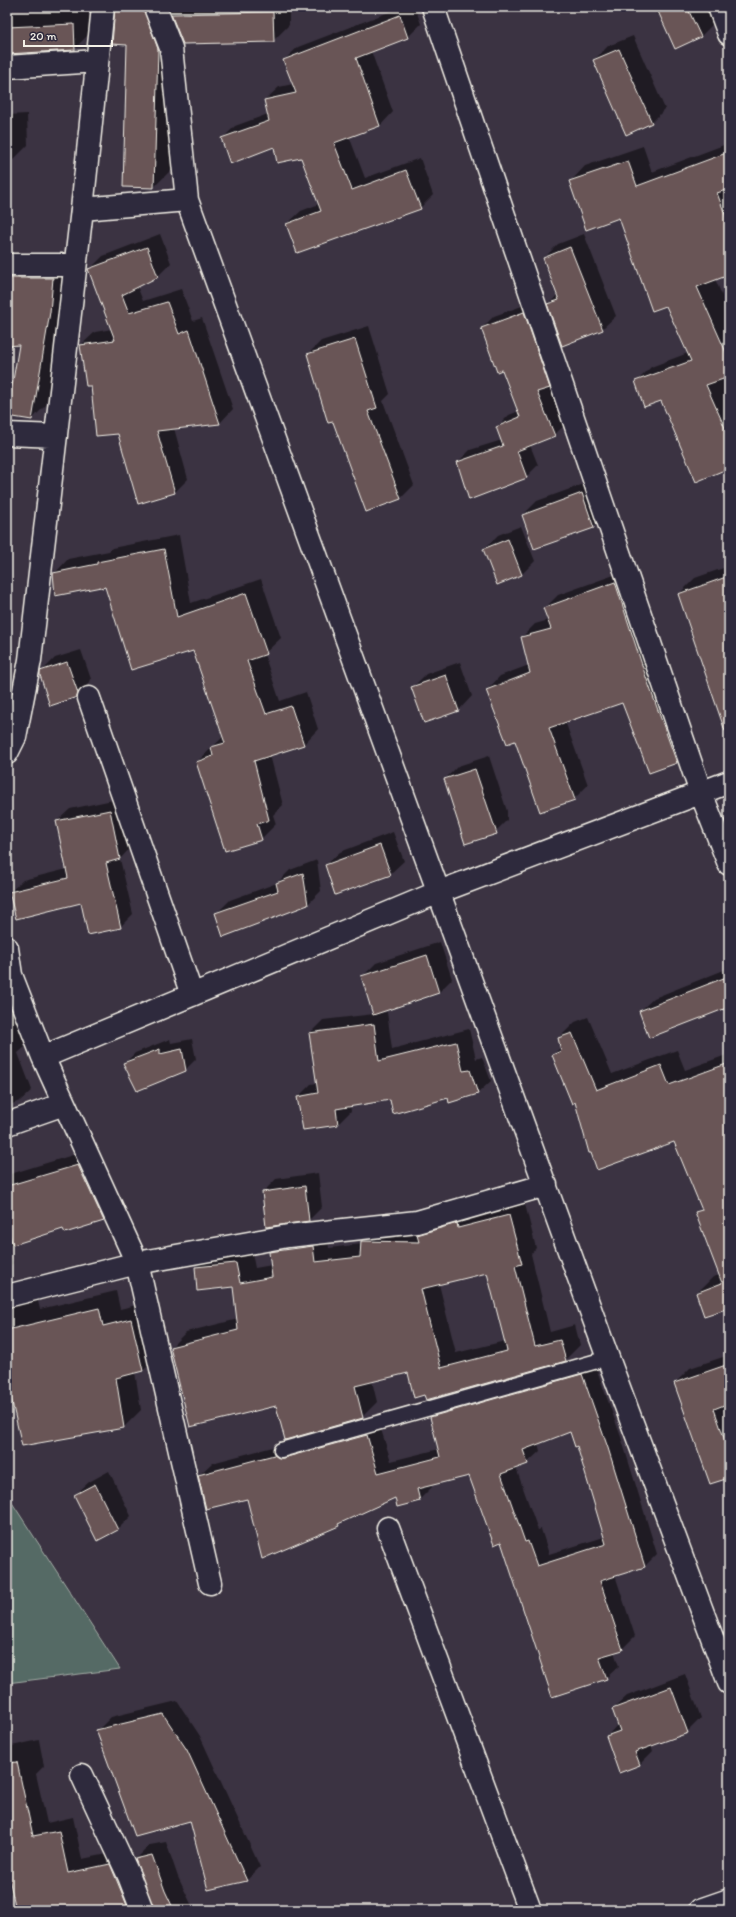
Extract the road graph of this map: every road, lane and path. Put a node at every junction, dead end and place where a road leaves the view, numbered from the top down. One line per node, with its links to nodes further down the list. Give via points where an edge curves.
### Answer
1 (103, 7): 6 (street)
2 (155, 7): 8 (street, via 171,48)
3 (433, 7): 17 (street)
4 (719, 7): 5 (street)
5 (729, 34)
6 (97, 62): 7 (street); 9 (street)
7 (7, 67)
8 (187, 200): 9 (street); 19 (street)
9 (82, 209): 11 (street)
10 (7, 265): 11 (street)
11 (75, 265): 13 (street)
12 (7, 434): 13 (street)
13 (56, 436): 15 (street, via 30,660 15,737)
14 (90, 698): 22 (street)
15 (7, 753)
16 (729, 782): 17 (street)
17 (701, 793): 18 (street); 19 (street)
18 (729, 864)
19 (440, 892): 22 (street); 26 (street)
20 (7, 948): 21 (street)
21 (9, 976): 23 (street)
22 (192, 995): 23 (street)
23 (43, 1057): 24 (street)
24 (64, 1104): 25 (street); 27 (street)
25 (7, 1124)
26 (546, 1186): 27 (street, via 417,1222 288,1236); 29 (street)
27 (137, 1263): 28 (street); 32 (street)
28 (7, 1296)
29 (608, 1358): 30 (lane); 33 (street)
30 (281, 1450)
31 (388, 1528): 37 (street)
32 (210, 1583)
33 (729, 1683)
34 (82, 1775): 36 (street)
35 (729, 1900): 38 (street)
36 (142, 1910)
37 (530, 1910)
38 (700, 1910)

